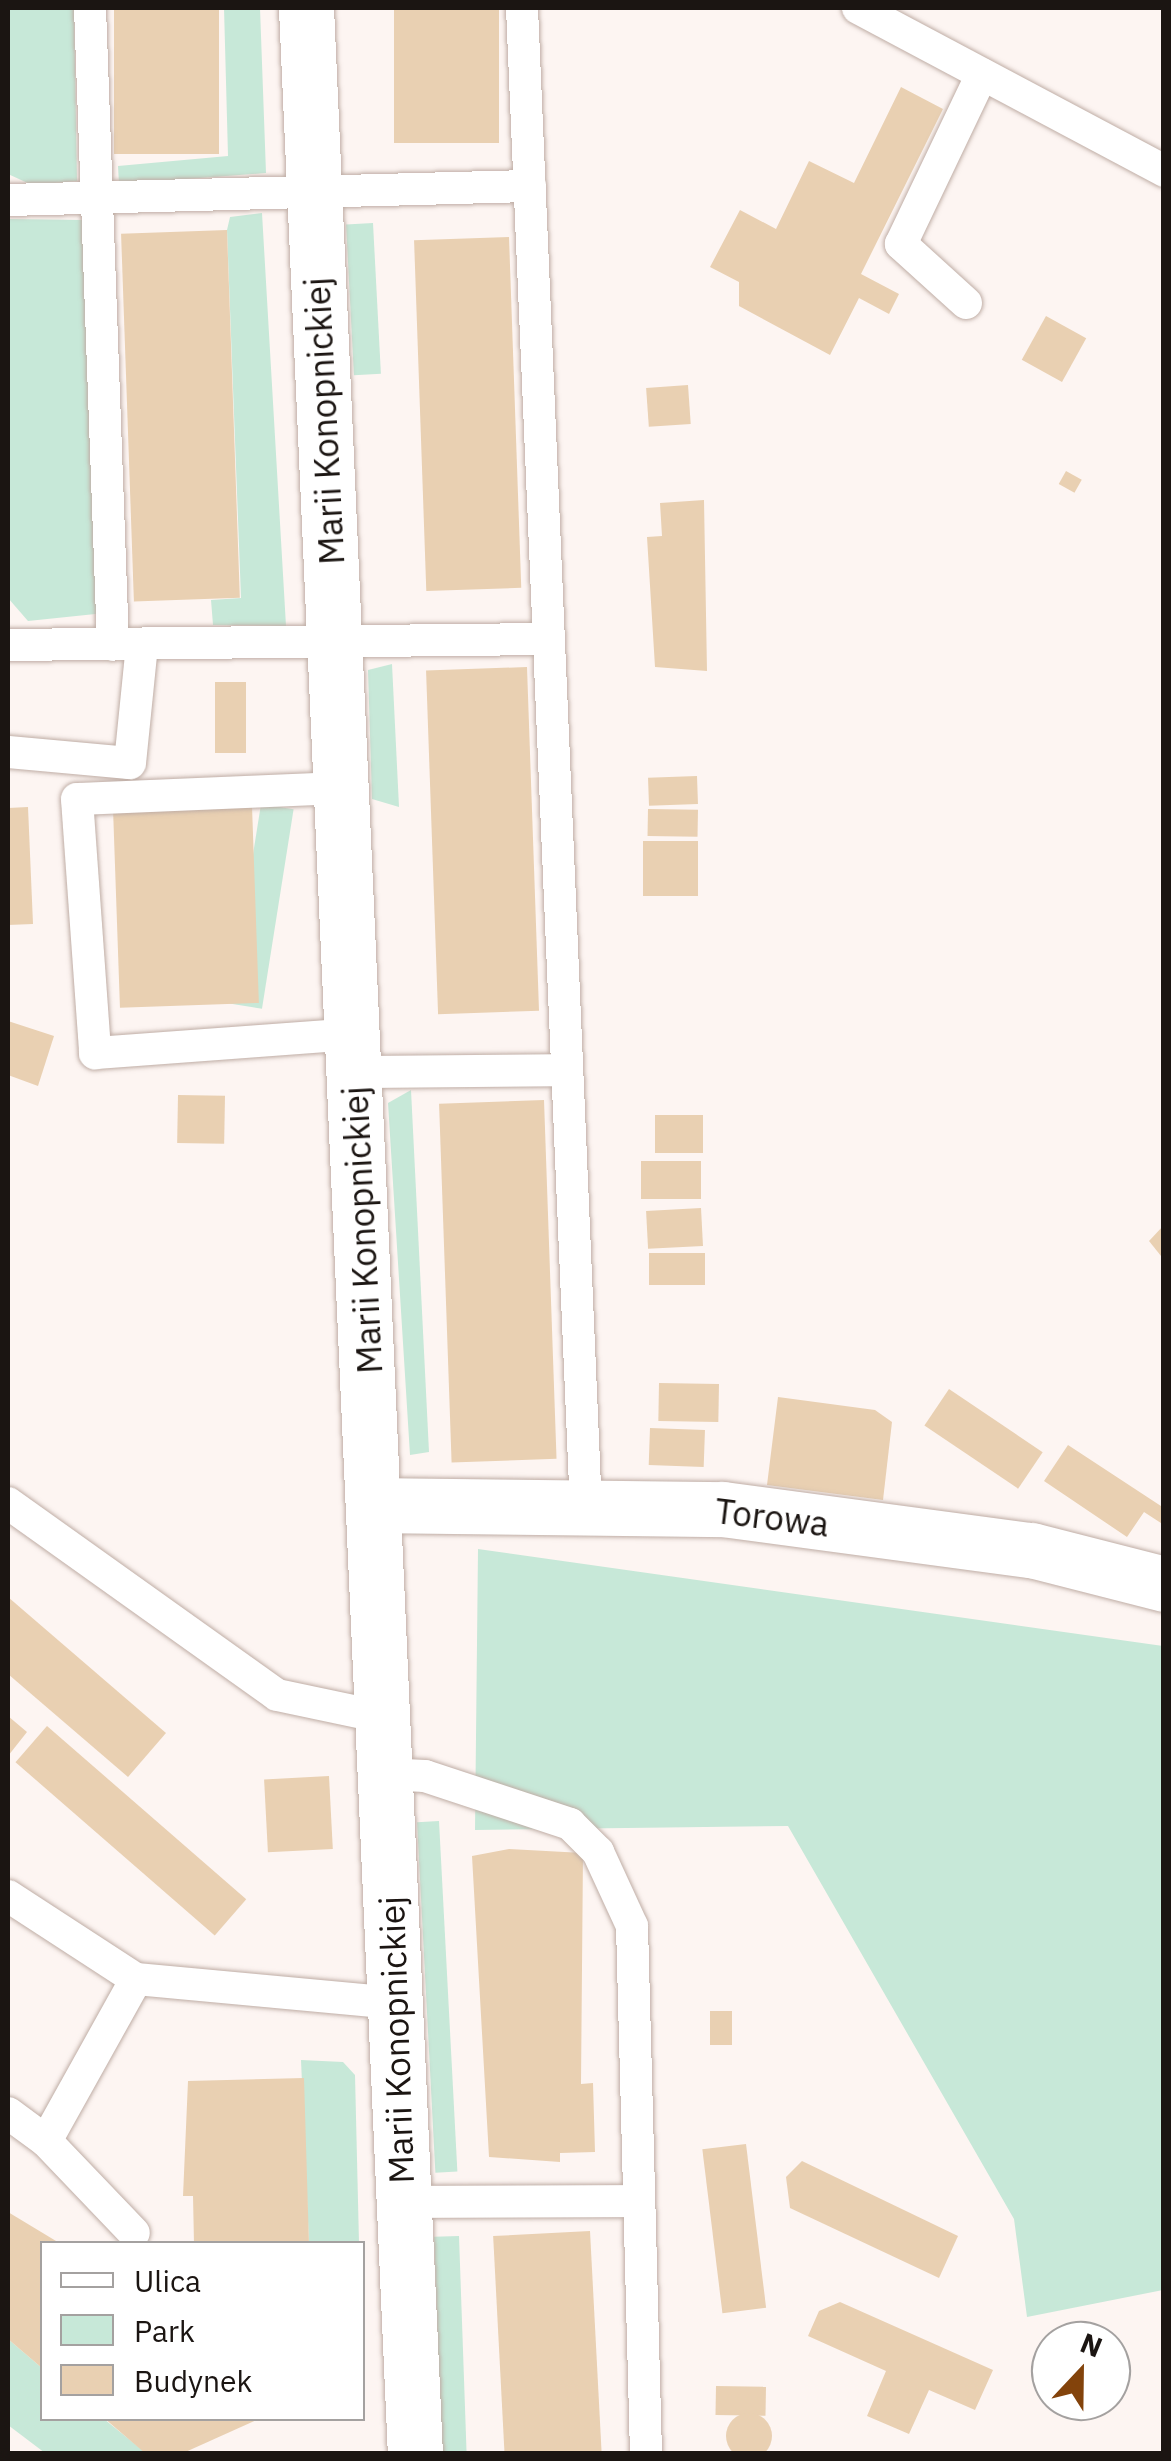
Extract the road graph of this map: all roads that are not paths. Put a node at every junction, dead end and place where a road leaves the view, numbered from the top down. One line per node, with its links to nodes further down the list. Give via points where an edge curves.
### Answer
1 (90, 8): 9 (lane)
2 (306, 8): 8 (street, Marii Konopnickiej)
3 (522, 8): 7 (lane)
4 (858, 8): 5 (lane)
5 (982, 74): 6 (lane); 11 (lane, via 901,244)
6 (1164, 171)
7 (530, 186): 8 (lane); 12 (lane)
8 (312, 190): 9 (lane); 13 (street, Marii Konopnickiej)
9 (97, 197): 10 (lane); 15 (lane)
10 (8, 200)
11 (966, 303)
12 (549, 639): 13 (lane); 21 (lane)
13 (335, 644): 15 (lane); 18 (street, Marii Konopnickiej)
14 (8, 645): 15 (lane)
15 (127, 645): 17 (lane)
16 (8, 752): 17 (lane)
17 (130, 763): 19 (lane)
18 (342, 788): 19 (lane); 20 (street, Marii Konopnickiej)
19 (140, 796): 20 (lane, via 77,799 95,1053)
20 (354, 1053): 21 (lane); 23 (street, Marii Konopnickiej)
21 (567, 1070): 24 (lane)
22 (8, 1503): 26 (lane, via 276,1695)
23 (374, 1505): 24 (street, Torowa); 26 (street, Marii Konopnickiej)
24 (586, 1508): 25 (street, Torowa, via 722,1509 1032,1550)
25 (1164, 1584)
26 (381, 1716): 27 (street, Marii Konopnickiej)
27 (384, 1774): 30 (street, Marii Konopnickiej); 34 (lane, via 426,1776 570,1824 598,1852 632,1926)
28 (8, 1896): 29 (lane)
29 (136, 1979): 30 (lane); 32 (lane)
30 (396, 2004): 33 (street, Marii Konopnickiej)
31 (8, 2113): 32 (lane)
32 (46, 2141): 35 (lane)
33 (403, 2202): 34 (lane); 36 (street, Marii Konopnickiej)
34 (639, 2202): 37 (lane)
35 (134, 2234)
36 (415, 2454)
37 (646, 2454)

